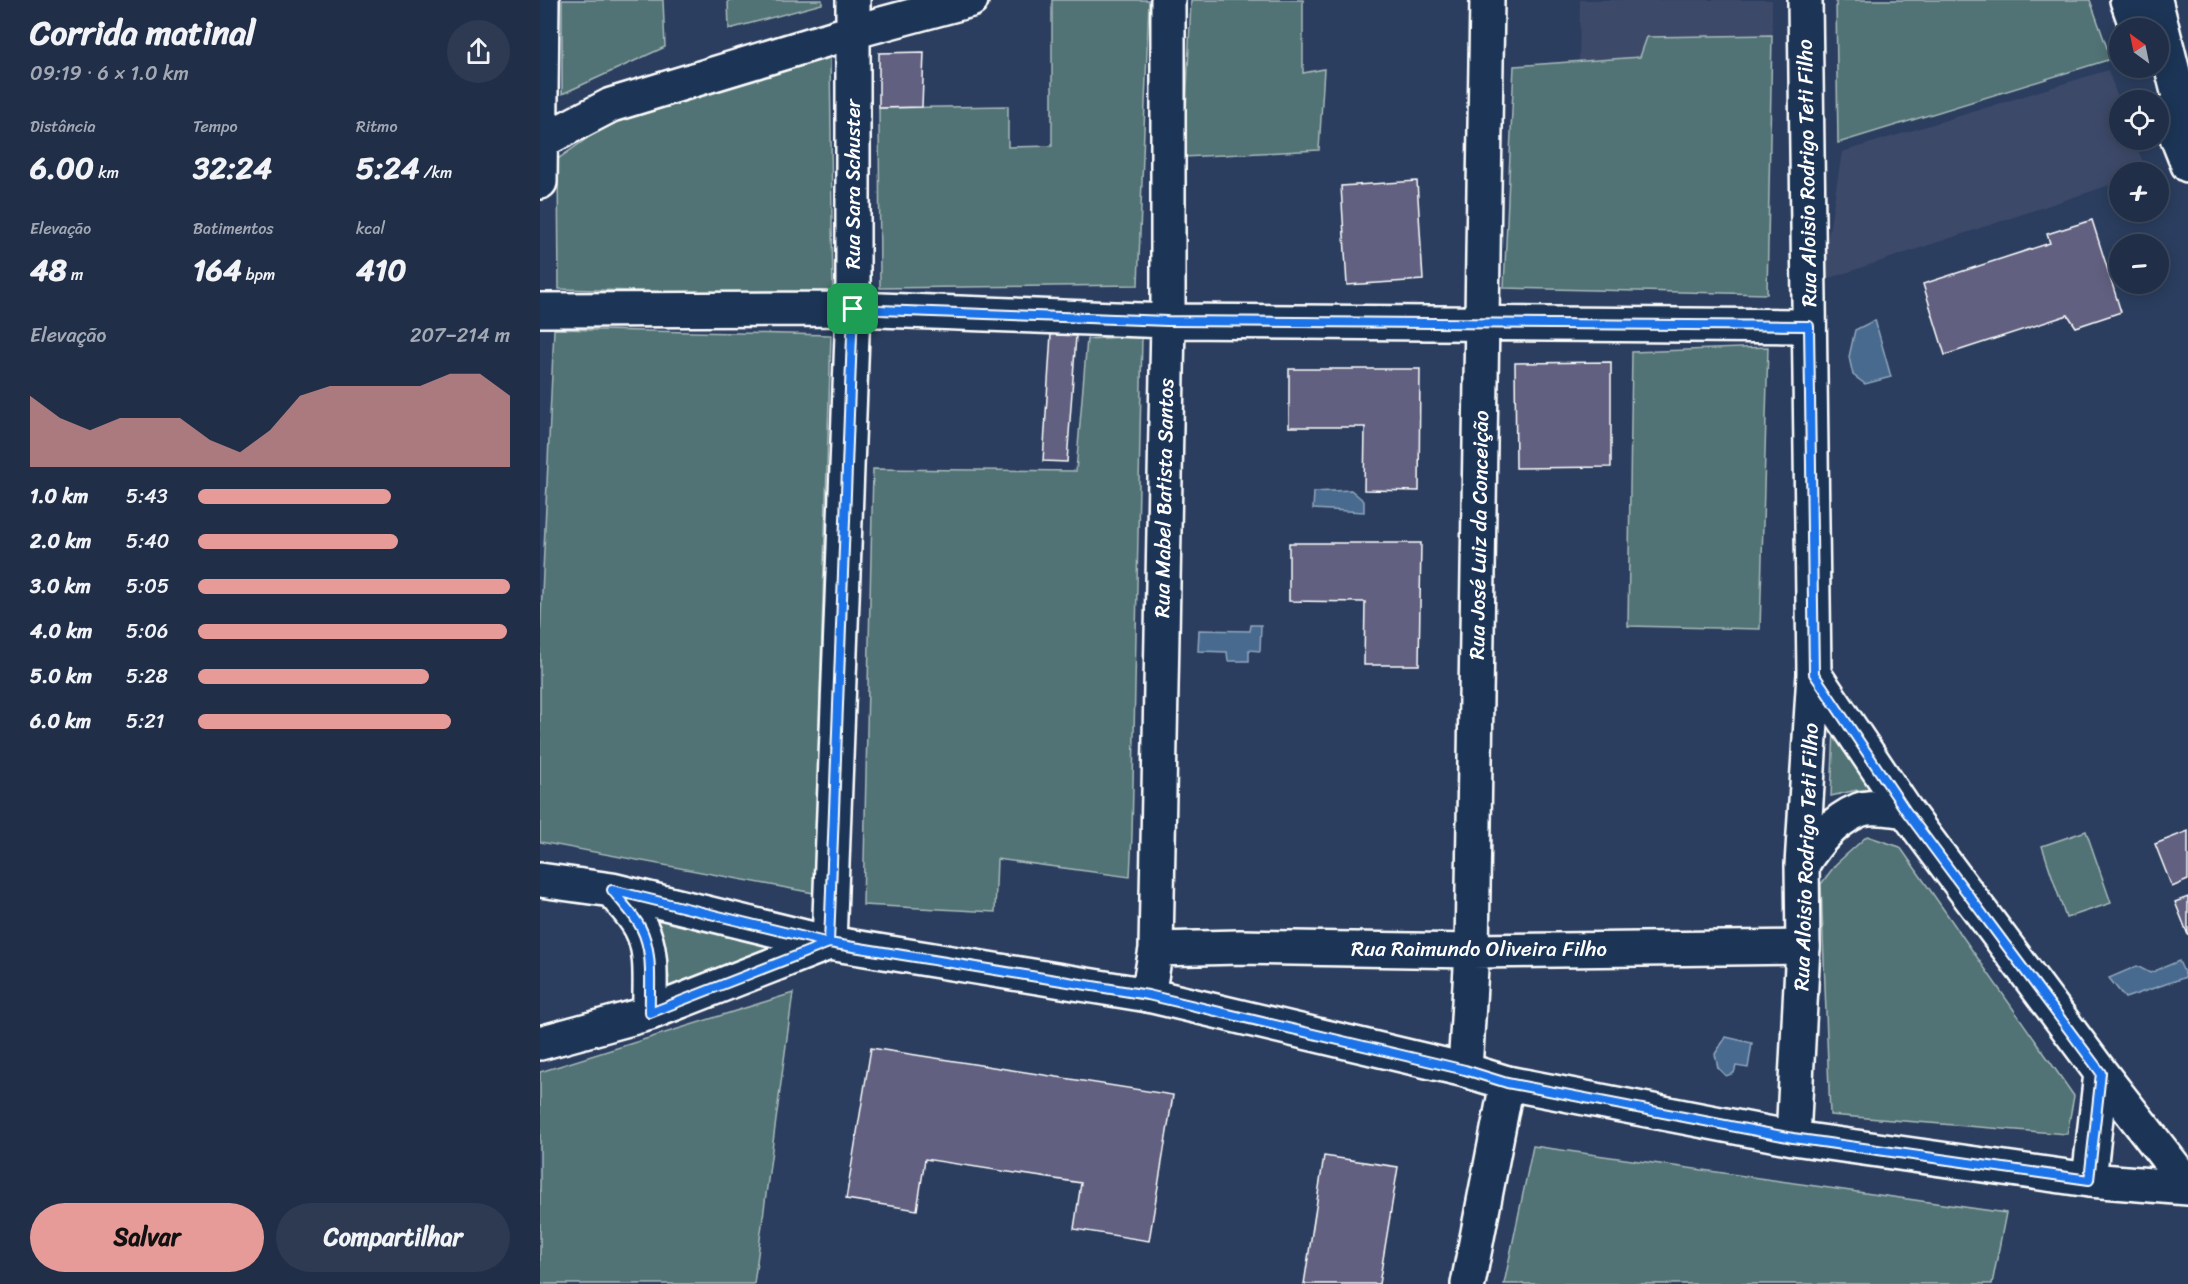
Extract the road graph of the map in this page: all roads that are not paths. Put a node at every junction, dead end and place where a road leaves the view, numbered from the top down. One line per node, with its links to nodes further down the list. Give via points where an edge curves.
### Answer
1 (542, 0): 12 (street)
2 (970, 0): 8 (street)
3 (1168, 0): 17 (street, Rua Mabel Batista Santos)
4 (1486, 0): 18 (street, Rua José Luiz da Conceição)
5 (1805, 0): 19 (street, Rua Aloisio Rodrigo Teti Filho)
6 (2127, 0): 9 (street)
7 (2155, 0): 11 (street)
8 (852, 16): 12 (street, via 611,105); 15 (street, Rua Sara Schuster)
9 (2133, 18)
10 (2155, 78): 13 (street)
11 (2188, 132)
12 (541, 142): 14 (street)
13 (2188, 165)
14 (540, 182)
15 (853, 309): 16 (street); 17 (street); 25 (street, Rua Sara Schuster)
16 (540, 310)
17 (1167, 321): 18 (street); 27 (street, Rua Mabel Batista Santos)
18 (1483, 325): 19 (street); 28 (street, Rua José Luiz da Conceição)
19 (1809, 326): 20 (street, Rua Aloisio Rodrigo Teti Filho)
20 (1814, 674): 21 (street); 22 (street, Rua Aloisio Rodrigo Teti Filho)
21 (1906, 811): 22 (street, via 1860,810 1816,842); 33 (street)
22 (1802, 865): 26 (street, Rua Aloisio Rodrigo Teti Filho)
23 (540, 880): 24 (street)
24 (612, 890): 25 (street); 30 (street, via 641,928 646,943)
25 (829, 943): 29 (street); 30 (street)
26 (1803, 947): 28 (street, Rua Raimundo Oliveira Filho); 35 (street, Rua Aloisio Rodrigo Teti Filho)
27 (1156, 949): 28 (street, Rua Raimundo Oliveira Filho); 29 (street, Rua Mabel Batista Santos)
28 (1472, 951): 32 (street, Rua José Luiz da Conceição)
29 (1148, 995): 32 (street)
30 (650, 1013): 31 (street)
31 (540, 1043)
32 (1465, 1070): 34 (street)
33 (2101, 1073): 36 (street); 37 (street)
34 (1507, 1083): 35 (street); 38 (street)
35 (1793, 1138): 36 (street)
36 (2089, 1180): 37 (street)
37 (2188, 1186)
38 (1468, 1284)

